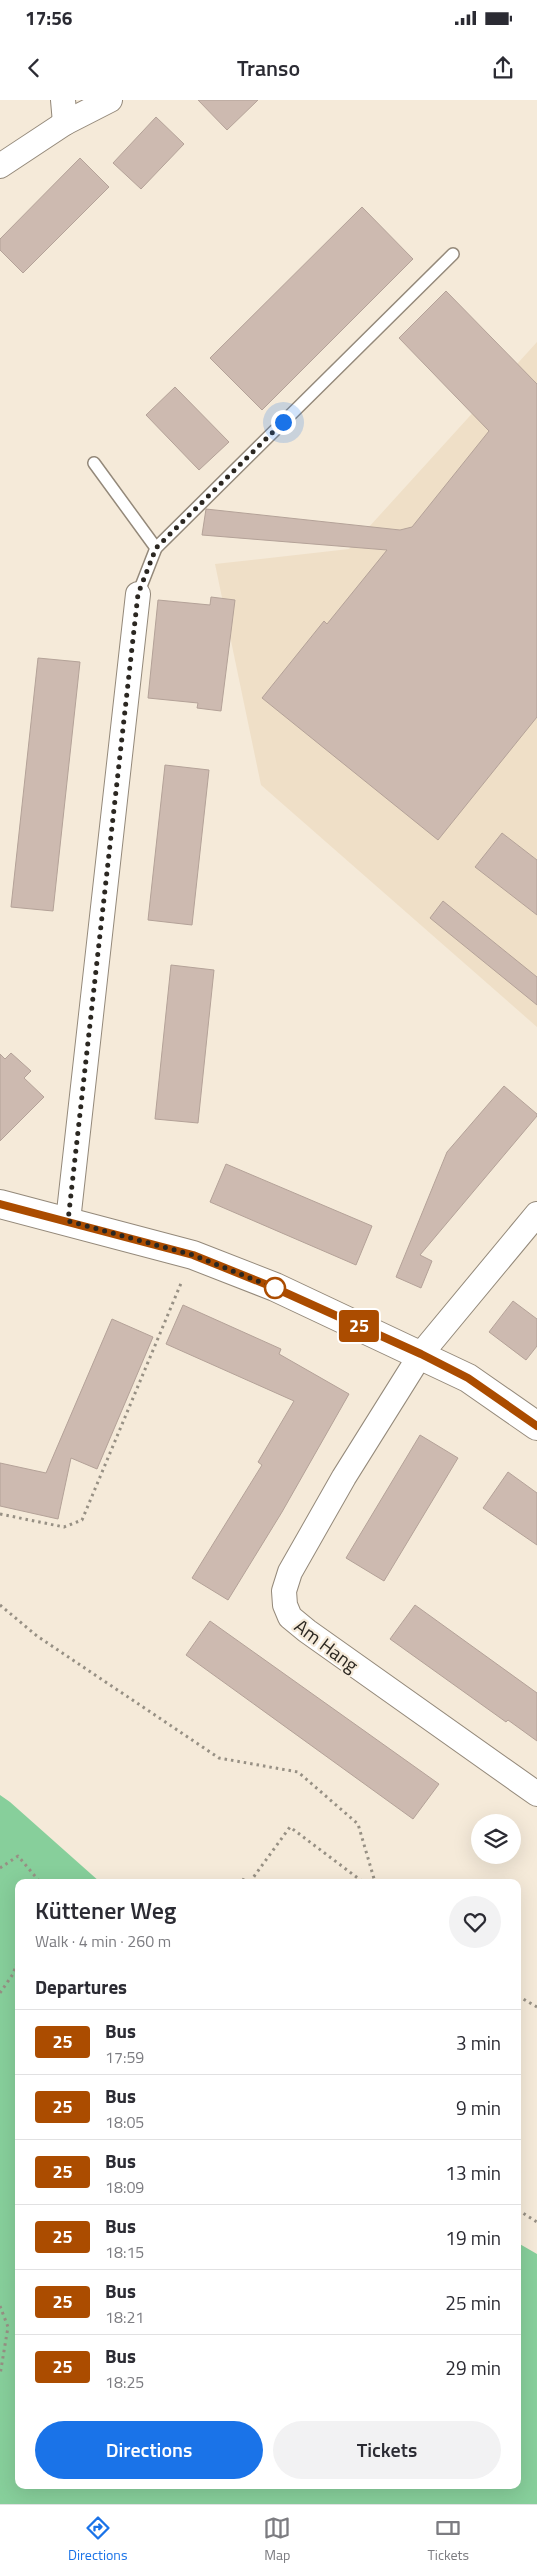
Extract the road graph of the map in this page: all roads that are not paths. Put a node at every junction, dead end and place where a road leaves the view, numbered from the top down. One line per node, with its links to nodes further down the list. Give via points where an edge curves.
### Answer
1 (110, 100): 2 (street)
2 (64, 111): 3 (street)
3 (0, 166)
4 (453, 254): 6 (lane)
5 (94, 463): 6 (lane)
6 (156, 548): 7 (lane)
7 (138, 594): 10 (street)
8 (0, 1204): 10 (street)
9 (537, 1214): 11 (street, Am Hang)
10 (68, 1221): 11 (street, via 193,1255)
11 (421, 1354): 12 (street, via 468,1378); 13 (street, Am Hang, via 344,1477 290,1572 284,1591 285,1605 290,1618 307,1631)
12 (537, 1426)
13 (537, 1794)

